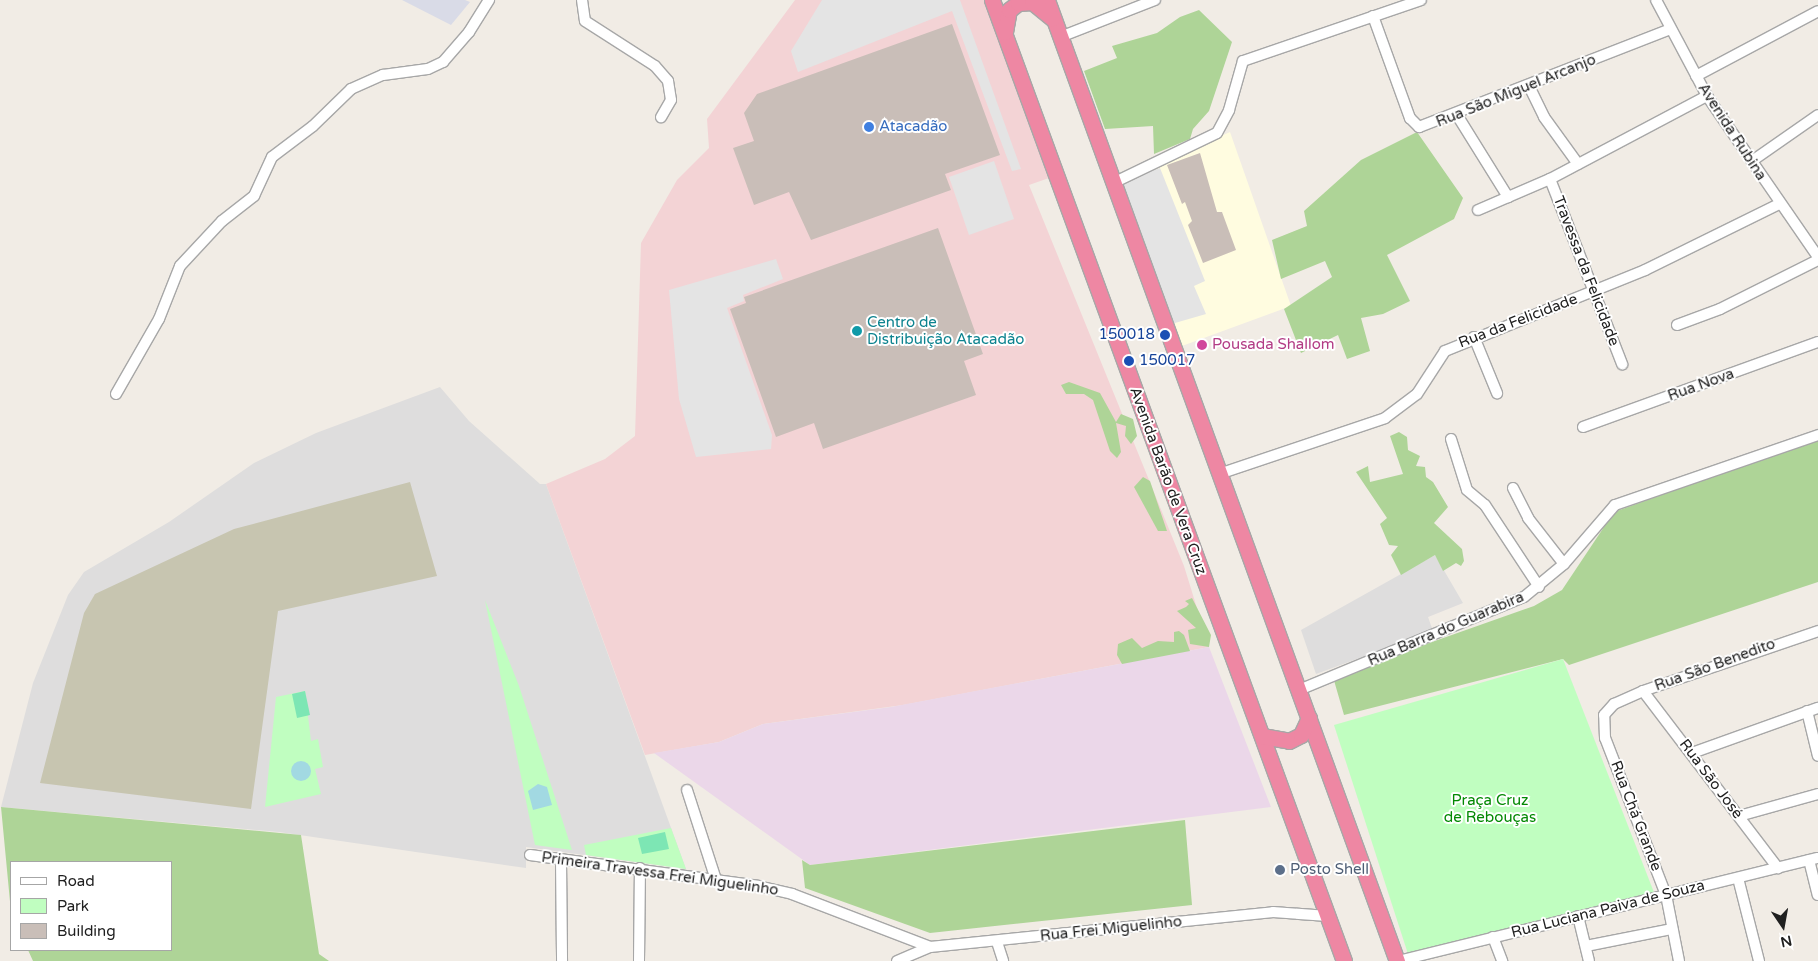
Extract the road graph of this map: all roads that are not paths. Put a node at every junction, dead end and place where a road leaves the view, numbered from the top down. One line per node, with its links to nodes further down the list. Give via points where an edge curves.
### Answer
1 (582, 0): 20 (street, via 585,21 655,66 668,81 671,100)
2 (992, 0): 13 (highway, Avenida Barão de Vera Cruz)
3 (1047, 0): 11 (highway)
4 (1155, 0): 8 (street)
5 (1422, 0): 10 (street)
6 (1656, 0): 12 (street, Avenida Rubina)
7 (484, 2): 35 (street, via 443,62 428,69 383,76 350,89 314,126 272,157 254,196 222,221 180,266 159,319)
8 (1130, 4): 14 (street, via 1094,27)
9 (1818, 10): 15 (street)
10 (1373, 16): 18 (street, Rua São Miguel Arcanjo, via 1414,124 1426,127); 24 (street, via 1243,61 1229,110 1216,133)
11 (1055, 21): 13 (highway, via 1032,2 1018,3 1009,10); 14 (highway)
12 (1670, 29): 15 (street, Avenida Rubina); 16 (street, Rua São Miguel Arcanjo)
13 (1004, 36): 50 (highway, Avenida Barão de Vera Cruz)
14 (1060, 37): 24 (highway)
15 (1696, 76): 17 (street, Avenida Rubina)
16 (1530, 86): 18 (street, Rua São Miguel Arcanjo); 22 (street, via 1544,117)
17 (1707, 96): 21 (street, Avenida Rubina); 22 (street)
18 (1457, 115): 25 (street)
19 (1818, 115): 21 (street)
20 (661, 117)
21 (1752, 161): 26 (street, Avenida Rubina)
22 (1578, 164): 23 (street)
23 (1550, 179): 25 (street); 29 (street, Travessa da Felicidade)
24 (1113, 183): 39 (highway)
25 (1508, 197): 27 (street)
26 (1779, 204): 28 (street, Avenida Rubina); 29 (street, Rua da Felicidade)
27 (1478, 210)
28 (1818, 259): 30 (street, via 1728,305)
29 (1594, 292): 31 (street, Rua da Felicidade); 33 (street, Travessa da Felicidade)
30 (1676, 325)
31 (1474, 337): 34 (street); 39 (street, Rua da Felicidade, via 1439,356 1418,394 1398,411)
32 (1818, 342): 36 (street, Rua Nova)
33 (1622, 364)
34 (1498, 393)
35 (116, 394)
36 (1583, 426)
37 (1818, 435): 41 (street, Rua Barra do Guarabira, via 1614,505)
38 (1451, 439): 42 (street, via 1467,490 1485,505)
39 (1219, 474): 44 (highway)
40 (1513, 488): 41 (street, via 1528,518)
41 (1564, 564): 42 (street, Rua Barra do Guarabira)
42 (1539, 587): 44 (street, Rua Barra do Guarabira, via 1509,605)
43 (1818, 631): 45 (street, Rua São Benedito)
44 (1298, 690): 49 (highway)
45 (1644, 691): 46 (street, Rua São Benedito); 51 (street, Rua São José)
46 (1614, 704): 63 (street, Rua Chá Grande, via 1604,715 1605,738)
47 (1818, 708): 48 (street)
48 (1806, 711): 51 (street); 52 (street)
49 (1309, 718): 50 (highway, via 1301,735 1289,741); 77 (highway)
50 (1262, 736): 65 (highway, Avenida Barão de Vera Cruz)
51 (1692, 753): 55 (street, Rua São José)
52 (1818, 756)
53 (687, 790): 62 (street)
54 (1818, 794): 55 (street)
55 (1739, 816): 60 (street, Rua São José)
56 (530, 855): 58 (street, Primeira Travessa Frei Miguelinho)
57 (1813, 859): 60 (street, Rua Luciana Paiva de Souza); 64 (street)
58 (560, 860): 59 (street, Primeira Travessa Frei Miguelinho); 72 (street)
59 (640, 868): 62 (street, Primeira Travessa Frei Miguelinho); 73 (street)
60 (1778, 868): 61 (street, Rua Luciana Paiva de Souza)
61 (1738, 878): 63 (street, Rua Luciana Paiva de Souza); 81 (street)
62 (716, 880): 71 (street, Primeira Travessa Frei Miguelinho, via 792,894)
63 (1666, 895): 66 (street, Rua Luciana Paiva de Souza); 67 (street, Rua Chá Grande)
64 (1818, 895)
65 (1328, 916): 69 (street, Rua Frei Miguelinho, via 1273,912); 76 (highway, Avenida Barão de Vera Cruz)
66 (1578, 916): 68 (street, Rua Luciana Paiva de Souza); 70 (street)
67 (1672, 929): 70 (street); 80 (street, Rua Chá Grande)
68 (1493, 937): 77 (street, Rua Luciana Paiva de Souza); 78 (street)
69 (996, 942): 71 (street, Rua Frei Miguelinho); 75 (street)
70 (1586, 946): 79 (street)
71 (930, 947): 74 (street, Rua Frei Miguelinho)
72 (562, 961)
73 (639, 961)
74 (897, 961)
75 (1003, 961)
76 (1344, 961)
77 (1397, 961)
78 (1502, 961)
79 (1589, 961)
80 (1679, 961)
81 (1759, 961)

